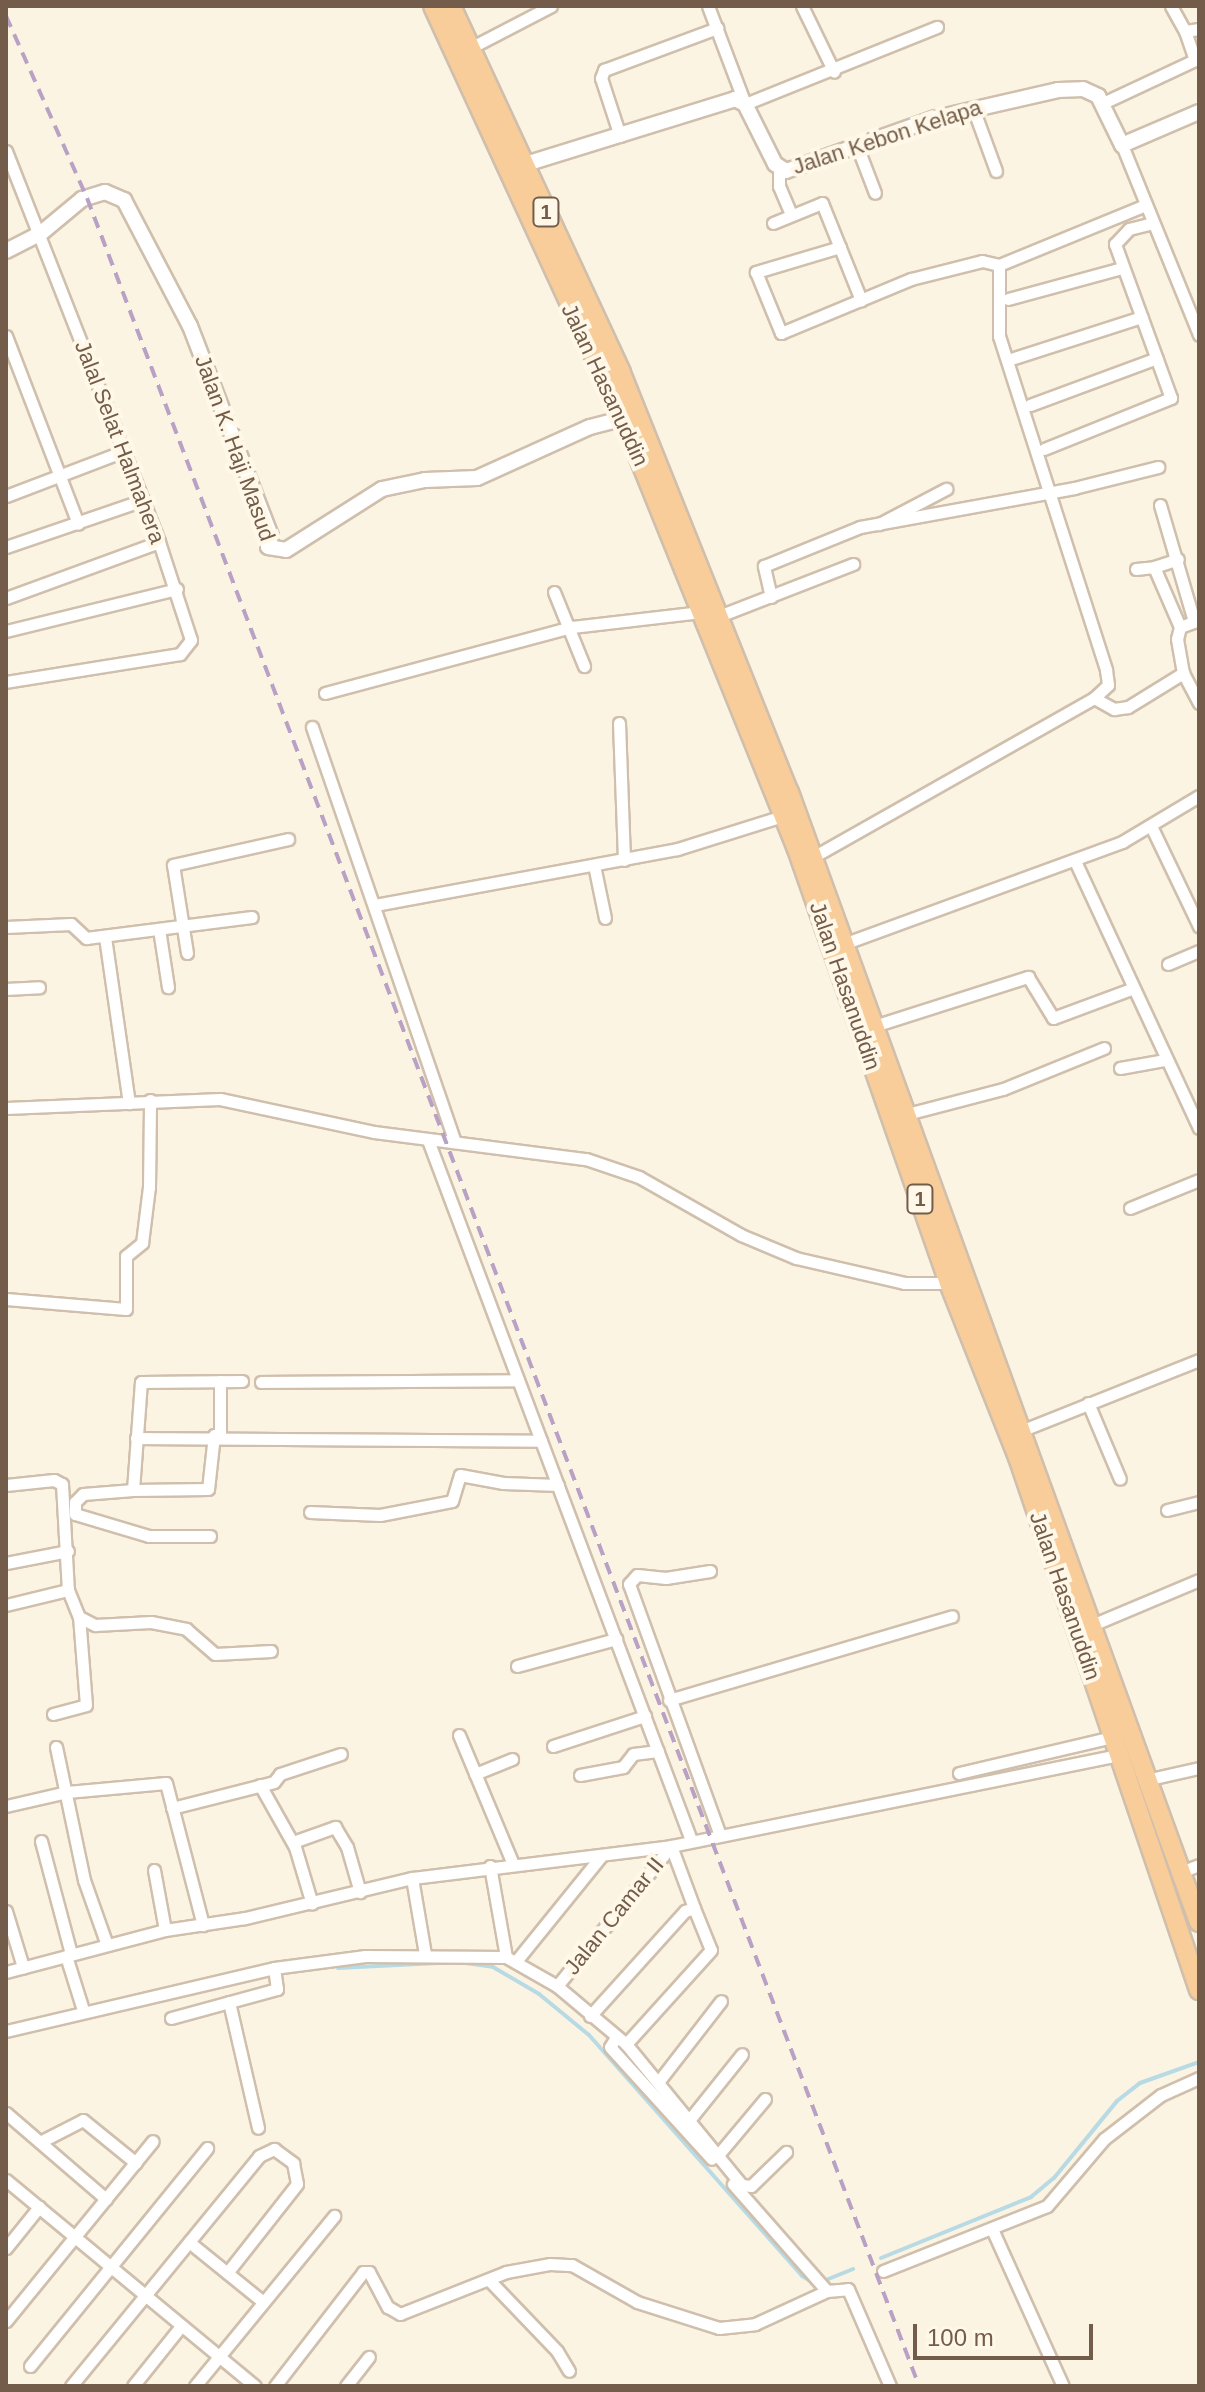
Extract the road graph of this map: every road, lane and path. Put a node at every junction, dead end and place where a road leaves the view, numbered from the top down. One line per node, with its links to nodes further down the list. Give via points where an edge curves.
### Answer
1 (433, 6): 22 (highway, Jalan Hasanuddin / 1)
2 (451, 6): 11 (highway, Jalan Hasanuddin / 1)
3 (551, 6): 11 (street)
4 (708, 6): 8 (street)
5 (802, 6): 12 (street)
6 (1171, 6): 10 (street)
7 (937, 27): 12 (street)
8 (717, 28): 13 (street); 18 (street, via 604,70 601,78)
9 (1199, 29): 10 (street)
10 (1185, 31): 15 (street, via 1195,60)
11 (470, 48): 22 (highway, Jalan Hasanuddin / 1)
12 (834, 72): 13 (street)
13 (745, 104): 18 (street, via 719,102); 23 (street, Jalan Kebon Kelapa)
14 (973, 108): 15 (street, Jalan Kebon Kelapa, via 1073,88 1090,91); 20 (street, Jalan Kebon Kelapa); 24 (street)
15 (1107, 109): 17 (street, Jalan Kebon Kelapa); 19 (street)
16 (1199, 112): 17 (street)
17 (1150, 133): 19 (street)
18 (620, 136): 22 (street)
19 (1122, 145): 26 (street)
20 (857, 146): 23 (street, Jalan Kebon Kelapa, via 793,169); 25 (street)
21 (6, 151): 30 (street, Jalal Selat Halmahera)
22 (517, 167): 43 (highway, Jalan Hasanuddin / 1)
23 (779, 168): 27 (street, via 779,186)
24 (996, 171)
25 (875, 193)
26 (1145, 205): 29 (street); 33 (street)
27 (791, 214): 28 (street); 31 (street, via 822,203)
28 (773, 223)
29 (1153, 223): 34 (street, via 1117,237); 38 (street)
30 (40, 234): 32 (street, Jalan K. Haji Masud); 43 (street, Jalan K. Haji Masud, via 82,199 105,192 124,200 190,326 271,536 268,547 286,550 382,489 477,478); 45 (street, Jalal Selat Halmahera)
31 (840, 247): 36 (street); 36 (street, via 756,272 762,290 781,333)
32 (6, 251)
33 (999, 265): 36 (street, via 982,261 941,269); 49 (street, via 999,336)
34 (1122, 268): 35 (street); 37 (street)
35 (1008, 299)
36 (861, 300)
37 (1142, 317): 40 (street); 41 (street)
38 (1199, 335)
39 (6, 336): 47 (street)
40 (1014, 358)
41 (1157, 358): 42 (street); 44 (street, via 1169,402)
42 (1030, 405)
43 (630, 418): 65 (highway, Jalan Hasanuddin / 1)
44 (1044, 449)
45 (124, 451): 47 (street); 51 (street, Jalal Selat Halmahera)
46 (1158, 467): 49 (street)
47 (59, 475): 50 (street); 53 (street)
48 (946, 489): 54 (street)
49 (1051, 492): 54 (street); 74 (street, via 1106,670 1108,685)
50 (6, 496)
51 (143, 500): 53 (street); 55 (street, Jalal Selat Halmahera)
52 (1160, 505): 57 (street)
53 (78, 524): 56 (street)
54 (878, 524): 63 (street, via 764,566)
55 (159, 542): 61 (street, Jalal Selat Halmahera); 64 (street)
56 (6, 547)
57 (1178, 559): 59 (street); 66 (street)
58 (853, 564): 63 (street)
59 (1154, 567): 60 (street); 68 (street)
60 (1136, 569)
61 (177, 589): 69 (street); 72 (street, Jalal Selat Halmahera, via 191,640 186,651)
62 (554, 592): 67 (street)
63 (771, 597): 65 (street)
64 (6, 598)
65 (710, 614): 67 (street); 79 (highway, Jalan Hasanuddin / 1); 82 (highway, Jalan Hasanuddin / 1)
66 (1196, 621): 68 (street)
67 (572, 627): 70 (street); 73 (street)
68 (1180, 627): 71 (street)
69 (6, 631)
70 (584, 666)
71 (1183, 673): 74 (street, via 1128,707 1114,709); 75 (street)
72 (6, 682)
73 (325, 693)
74 (1094, 698): 82 (street)
75 (1199, 703)
76 (619, 723): 83 (street)
77 (312, 727): 86 (street)
78 (1199, 796): 80 (street)
79 (783, 816): 83 (street); 116 (highway, Jalan Hasanuddin / 1)
80 (1152, 828): 84 (street); 90 (street)
81 (288, 839): 89 (street, via 173,865)
82 (813, 857): 94 (highway, Jalan Hasanuddin / 1)
83 (624, 860): 85 (street)
84 (1075, 861): 94 (street); 101 (street)
85 (594, 865): 86 (street); 88 (street)
86 (375, 905): 113 (street)
87 (252, 917): 89 (street)
88 (605, 918)
89 (186, 924): 92 (street); 96 (street)
90 (1199, 926)
91 (6, 927): 93 (street, via 71,924 86,938)
92 (159, 929): 93 (street); 99 (street)
93 (105, 937): 107 (street)
94 (846, 943): 102 (highway, Jalan Hasanuddin / 1)
95 (1199, 951): 97 (street)
96 (187, 953)
97 (1168, 964)
98 (39, 987): 100 (street)
99 (168, 987)
100 (6, 989)
101 (1131, 989): 102 (street, via 1053,1018 1028,977); 104 (street)
102 (874, 1026): 110 (highway, Jalan Hasanuddin / 1)
103 (1104, 1048): 110 (street, via 1003,1089)
104 (1165, 1060): 105 (street); 109 (street)
105 (1120, 1068)
106 (150, 1100): 107 (street); 112 (street, via 220,1099); 117 (street, via 149,1187 142,1243 126,1256 126,1309)
107 (129, 1103): 108 (street)
108 (6, 1108)
109 (1195, 1110): 111 (street)
110 (907, 1114): 124 (highway, Jalan Hasanuddin / 1)
111 (1199, 1128)
112 (428, 1140): 113 (street); 119 (street)
113 (455, 1142): 116 (street, via 533,1149 618,1168 741,1235 796,1258 904,1283)
114 (1199, 1180): 115 (street)
115 (1130, 1208)
116 (949, 1283): 153 (highway, Jalan Hasanuddin / 1, via 1018,1457)
117 (6, 1299)
118 (1198, 1363): 123 (street)
119 (518, 1380): 122 (street); 127 (street)
120 (220, 1381): 121 (street); 125 (street); 126 (street, via 144,1380)
121 (242, 1381)
122 (261, 1382)
123 (1088, 1403): 124 (street); 128 (street)
124 (1023, 1430): 144 (highway, Jalan Hasanuddin / 1)
125 (217, 1435): 126 (street); 127 (street); 131 (street, via 208,1489)
126 (136, 1438): 131 (street)
127 (541, 1441): 130 (street)
128 (1120, 1479)
129 (6, 1485): 136 (street, via 54,1480 62,1484)
130 (558, 1485): 134 (street, via 460,1475 452,1501 380,1515); 145 (street)
131 (133, 1490): 135 (street, via 83,1494 75,1502 75,1514 149,1536)
132 (1199, 1502): 133 (street)
133 (1167, 1510)
134 (310, 1512)
135 (210, 1536)
136 (68, 1551): 137 (street); 140 (street)
137 (6, 1563)
138 (710, 1571): 148 (street, via 666,1578 637,1575 629,1584)
139 (1199, 1580): 144 (street)
140 (68, 1590): 141 (street); 143 (street)
141 (6, 1605)
142 (952, 1616): 148 (street)
143 (79, 1617): 146 (street, via 95,1625 151,1622 186,1629 215,1654); 149 (street, via 86,1705)
144 (1092, 1625): 162 (highway, Jalan Hasanuddin / 1)
145 (616, 1639): 147 (street); 150 (street)
146 (271, 1651)
147 (517, 1666)
148 (669, 1700): 167 (street)
149 (53, 1714)
150 (645, 1716): 152 (street); 155 (street)
151 (459, 1735): 160 (street)
152 (553, 1746)
153 (1115, 1746): 159 (street); 167 (street); 194 (highway, Jalan Hasanuddin / 1)
154 (56, 1747): 164 (street)
155 (658, 1751): 161 (street, via 633,1754 623,1767); 168 (street)
156 (341, 1754): 163 (street)
157 (512, 1759): 160 (street)
158 (1199, 1768): 162 (street)
159 (959, 1773)
160 (475, 1774): 173 (street)
161 (580, 1775)
162 (1150, 1779): 177 (highway, Jalan Hasanuddin / 1)
163 (260, 1785): 166 (street); 170 (street)
164 (67, 1792): 165 (street); 166 (street, via 166,1782); 186 (street, via 84,1880)
165 (6, 1806)
166 (172, 1808): 184 (street)
167 (719, 1832): 168 (street)
168 (691, 1840): 171 (street)
169 (41, 1841): 188 (street)
170 (293, 1842): 179 (street, via 335,1827 347,1847); 180 (street)
171 (671, 1846): 172 (street); 181 (street); 193 (street, Jalan Camar II)
172 (602, 1855): 173 (street); 189 (street)
173 (513, 1864): 175 (street)
174 (1199, 1865): 177 (street)
175 (490, 1866): 178 (street); 189 (street)
176 (154, 1870): 185 (street)
177 (1181, 1872): 183 (highway, Jalan Hasanuddin / 1)
178 (412, 1878): 179 (street); 187 (street)
179 (360, 1892): 180 (street)
180 (312, 1904): 184 (street)
181 (694, 1908): 198 (street, via 685,1911); 201 (street, via 711,1950)
182 (6, 1911): 190 (street)
183 (1199, 1922)
184 (203, 1925): 185 (street)
185 (165, 1930): 186 (street)
186 (107, 1945): 188 (street)
187 (425, 1954): 189 (street); 191 (street)
188 (68, 1955): 190 (street); 197 (street)
189 (511, 1958): 193 (street)
190 (23, 1967): 192 (street)
191 (274, 1968): 196 (street, via 277,1989); 197 (street)
192 (6, 1972)
193 (557, 1986): 198 (street)
194 (1199, 1990)
195 (721, 2001): 204 (street)
196 (229, 2002): 199 (street); 208 (street)
197 (83, 2010): 200 (street)
198 (590, 2016): 201 (street)
199 (171, 2018)
200 (6, 2031)
201 (620, 2042): 204 (street); 227 (street, via 610,2047)
202 (742, 2054): 207 (street)
203 (1199, 2078): 219 (street, via 1161,2095 1104,2139 1047,2206)
204 (659, 2081): 207 (street)
205 (765, 2099): 213 (street)
206 (6, 2113): 210 (street)
207 (690, 2119): 213 (street)
208 (258, 2128)
209 (153, 2141): 214 (street)
210 (40, 2142): 214 (street, via 83,2120); 216 (street)
211 (207, 2148): 223 (street)
212 (786, 2152): 213 (street, via 746,2188)
213 (718, 2155)
214 (136, 2163): 216 (street)
215 (6, 2180): 217 (street)
216 (106, 2199): 220 (street)
217 (39, 2207): 220 (street); 222 (street)
218 (334, 2216): 229 (street)
219 (992, 2229): 224 (street); 243 (street)
220 (73, 2236): 223 (street); 230 (street)
221 (189, 2242): 225 (street); 225 (street, via 259,2156 274,2149 282,2154 298,2172 297,2184); 228 (street)
222 (6, 2248)
223 (109, 2266): 228 (street); 234 (street)
224 (883, 2271)
225 (227, 2273): 229 (street)
226 (489, 2280): 227 (street, via 526,2266 572,2265 637,2302 719,2328 755,2324); 235 (street, via 557,2351); 240 (street, via 400,2314 388,2307 369,2272 363,2272)
227 (822, 2285): 242 (street, via 852,2293)
228 (145, 2297): 231 (street); 236 (street)
229 (263, 2302): 232 (street)
230 (6, 2321)
231 (181, 2326): 232 (street); 237 (street)
232 (218, 2357): 238 (street); 239 (street)
233 (369, 2357): 241 (street)
234 (30, 2366)
235 (569, 2371)
236 (71, 2386)
237 (133, 2386)
238 (195, 2386)
239 (255, 2386)
240 (275, 2386)
241 (346, 2386)
242 (890, 2386)
243 (1063, 2386)

